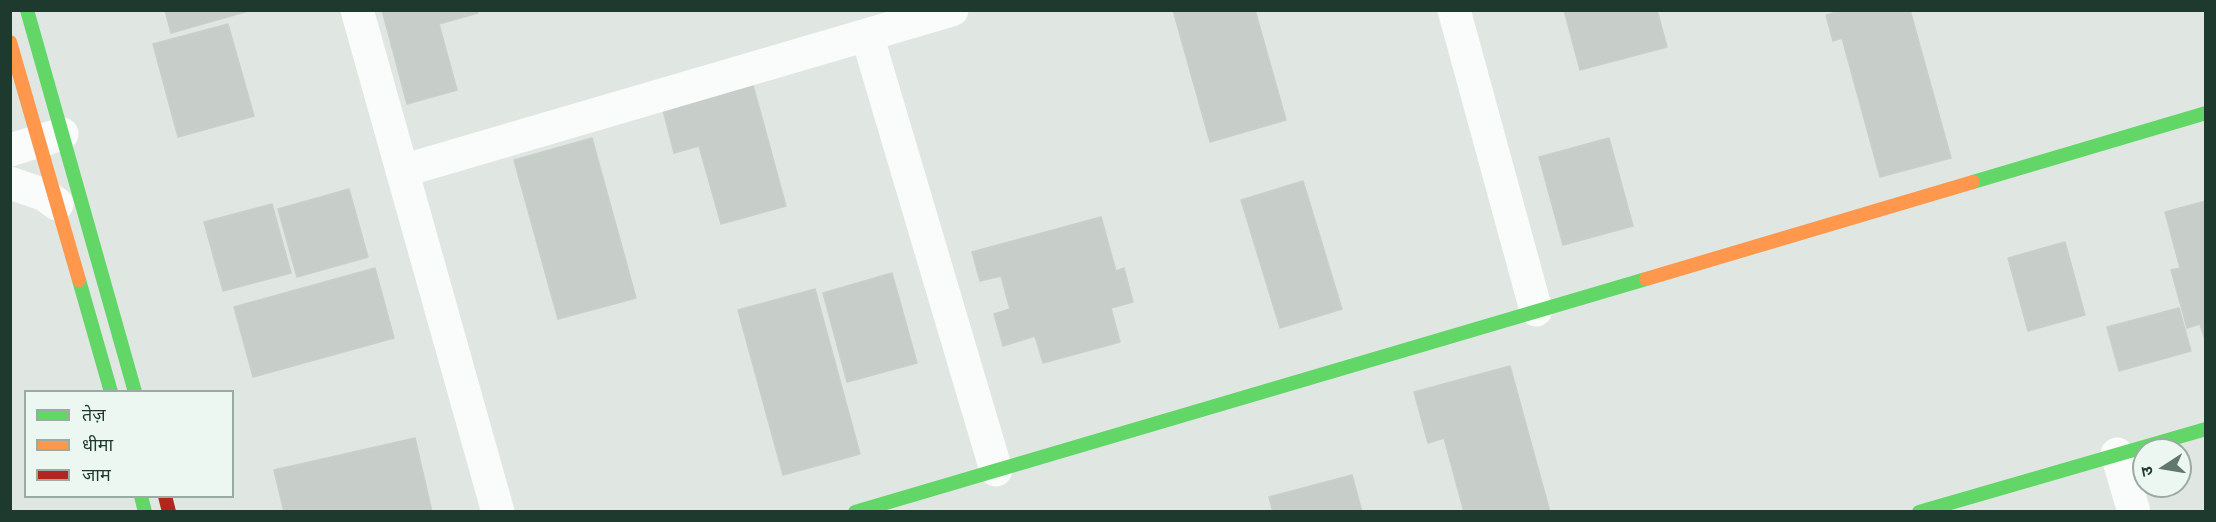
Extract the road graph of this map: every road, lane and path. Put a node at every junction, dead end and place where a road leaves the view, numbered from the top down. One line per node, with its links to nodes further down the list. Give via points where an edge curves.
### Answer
1 (27, 10): 7 (street)
2 (357, 10): 10 (street)
3 (952, 10): 5 (street)
4 (1454, 10): 13 (street)
5 (867, 35): 10 (street); 18 (street)
6 (10, 42): 7 (street)
7 (28, 90): 9 (street); 9 (street)
8 (2205, 112): 13 (street)
9 (37, 142): 12 (street); 15 (street)
10 (402, 171): 19 (street)
11 (10, 183): 12 (street, via 45,195)
12 (57, 204): 14 (street)
13 (1536, 310): 18 (street)
14 (110, 390)
15 (134, 390)
16 (2205, 429): 17 (street)
17 (2117, 454): 21 (street); 22 (street)
18 (996, 470): 20 (street)
19 (498, 512)
20 (855, 512)
21 (1919, 512)
22 (2134, 512)

